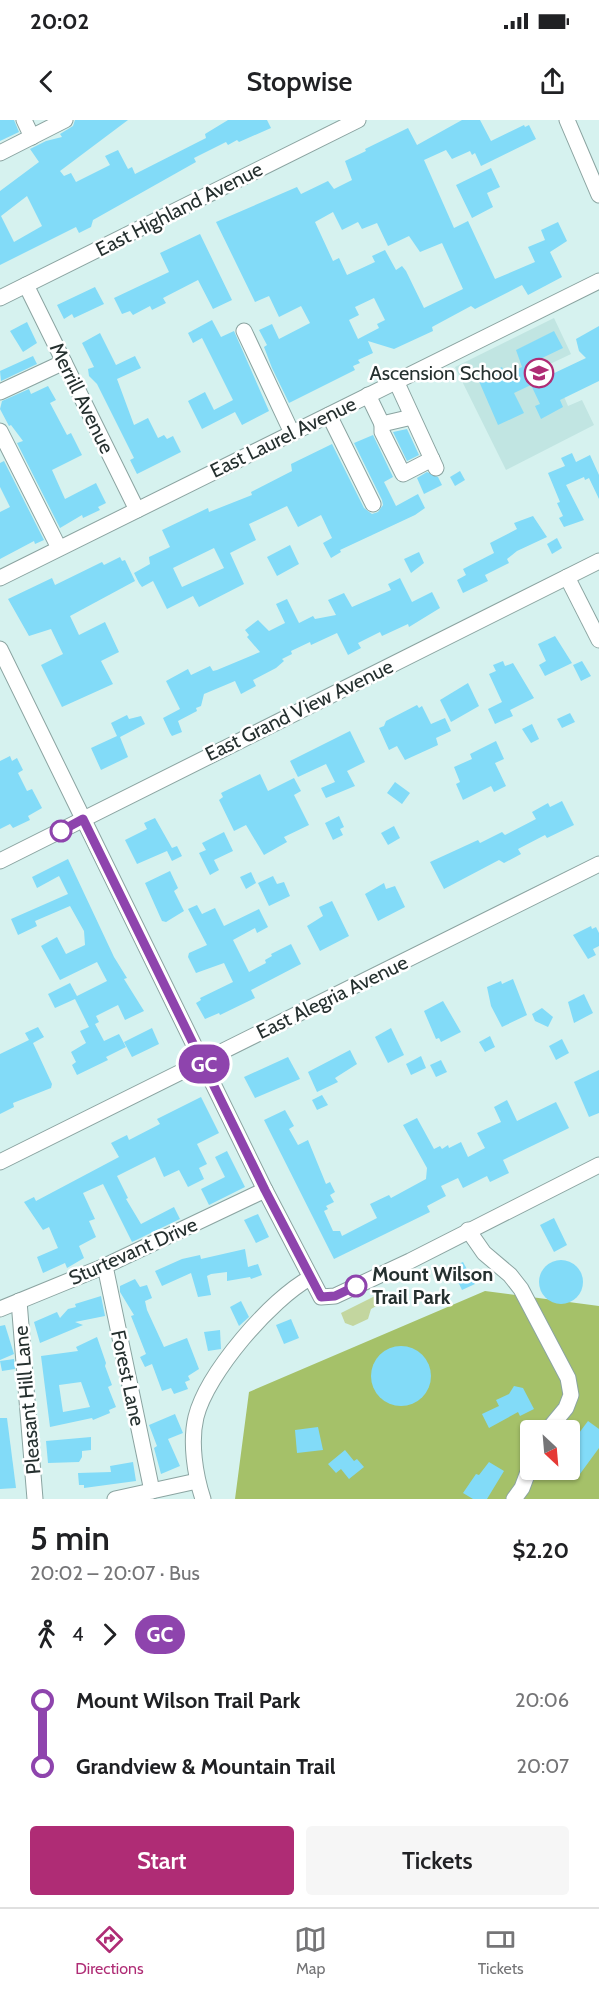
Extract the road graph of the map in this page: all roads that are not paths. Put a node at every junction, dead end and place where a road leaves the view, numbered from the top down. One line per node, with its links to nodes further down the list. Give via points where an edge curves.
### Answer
1 (24, 120): 5 (street)
2 (65, 120): 5 (street)
3 (358, 120): 10 (street, East Highland Avenue)
4 (567, 120): 7 (street)
5 (32, 137): 6 (street)
6 (0, 153)
7 (592, 160): 8 (street)
8 (599, 195)
9 (599, 281): 14 (street, East Laurel Avenue)
10 (26, 285): 11 (street, East Highland Avenue); 13 (street, Merrill Avenue)
11 (0, 298)
12 (243, 331): 21 (street)
13 (64, 362): 15 (street); 23 (street, Merrill Avenue)
14 (396, 381): 16 (street, East Laurel Avenue); 18 (street)
15 (0, 392)
16 (368, 395): 17 (street, East Laurel Avenue); 19 (street)
17 (328, 415): 21 (street, East Laurel Avenue); 22 (street)
18 (412, 417): 19 (street); 19 (street, via 434,463 403,474 382,432)
19 (382, 424)
20 (0, 431): 24 (street)
21 (292, 433): 23 (street, East Laurel Avenue)
22 (373, 504)
23 (137, 510): 24 (street, East Laurel Avenue)
24 (59, 548): 27 (street, East Laurel Avenue)
25 (597, 567): 26 (street, East Grand View Avenue)
26 (567, 577): 28 (street); 30 (street, East Grand View Avenue)
27 (0, 578)
28 (599, 640)
29 (0, 649): 30 (street)
30 (83, 819): 31 (street, East Grand View Avenue); 33 (street)
31 (0, 861)
32 (599, 864): 33 (street, East Alegria Avenue)
33 (203, 1060): 34 (street, East Alegria Avenue); 36 (street)
34 (0, 1161)
35 (599, 1165): 37 (street)
36 (265, 1190): 38 (street, Sturtevant Drive); 39 (street)
37 (468, 1230): 39 (street, via 335,1296 321,1297); 42 (street, via 484,1253 521,1289 568,1378 569,1402)
38 (105, 1266): 40 (street, Sturtevant Drive); 45 (street, Forest Lane)
39 (310, 1278): 44 (street, via 294,1287 251,1330 204,1396 195,1428)
40 (19, 1301): 41 (street, Sturtevant Drive); 46 (street, Pleasant Hill Lane)
41 (0, 1309)
42 (555, 1420)
43 (525, 1480): 49 (street)
44 (197, 1481): 45 (street); 48 (street)
45 (152, 1491): 47 (street)
46 (35, 1499)
47 (115, 1499)
48 (203, 1499)
49 (513, 1499)

